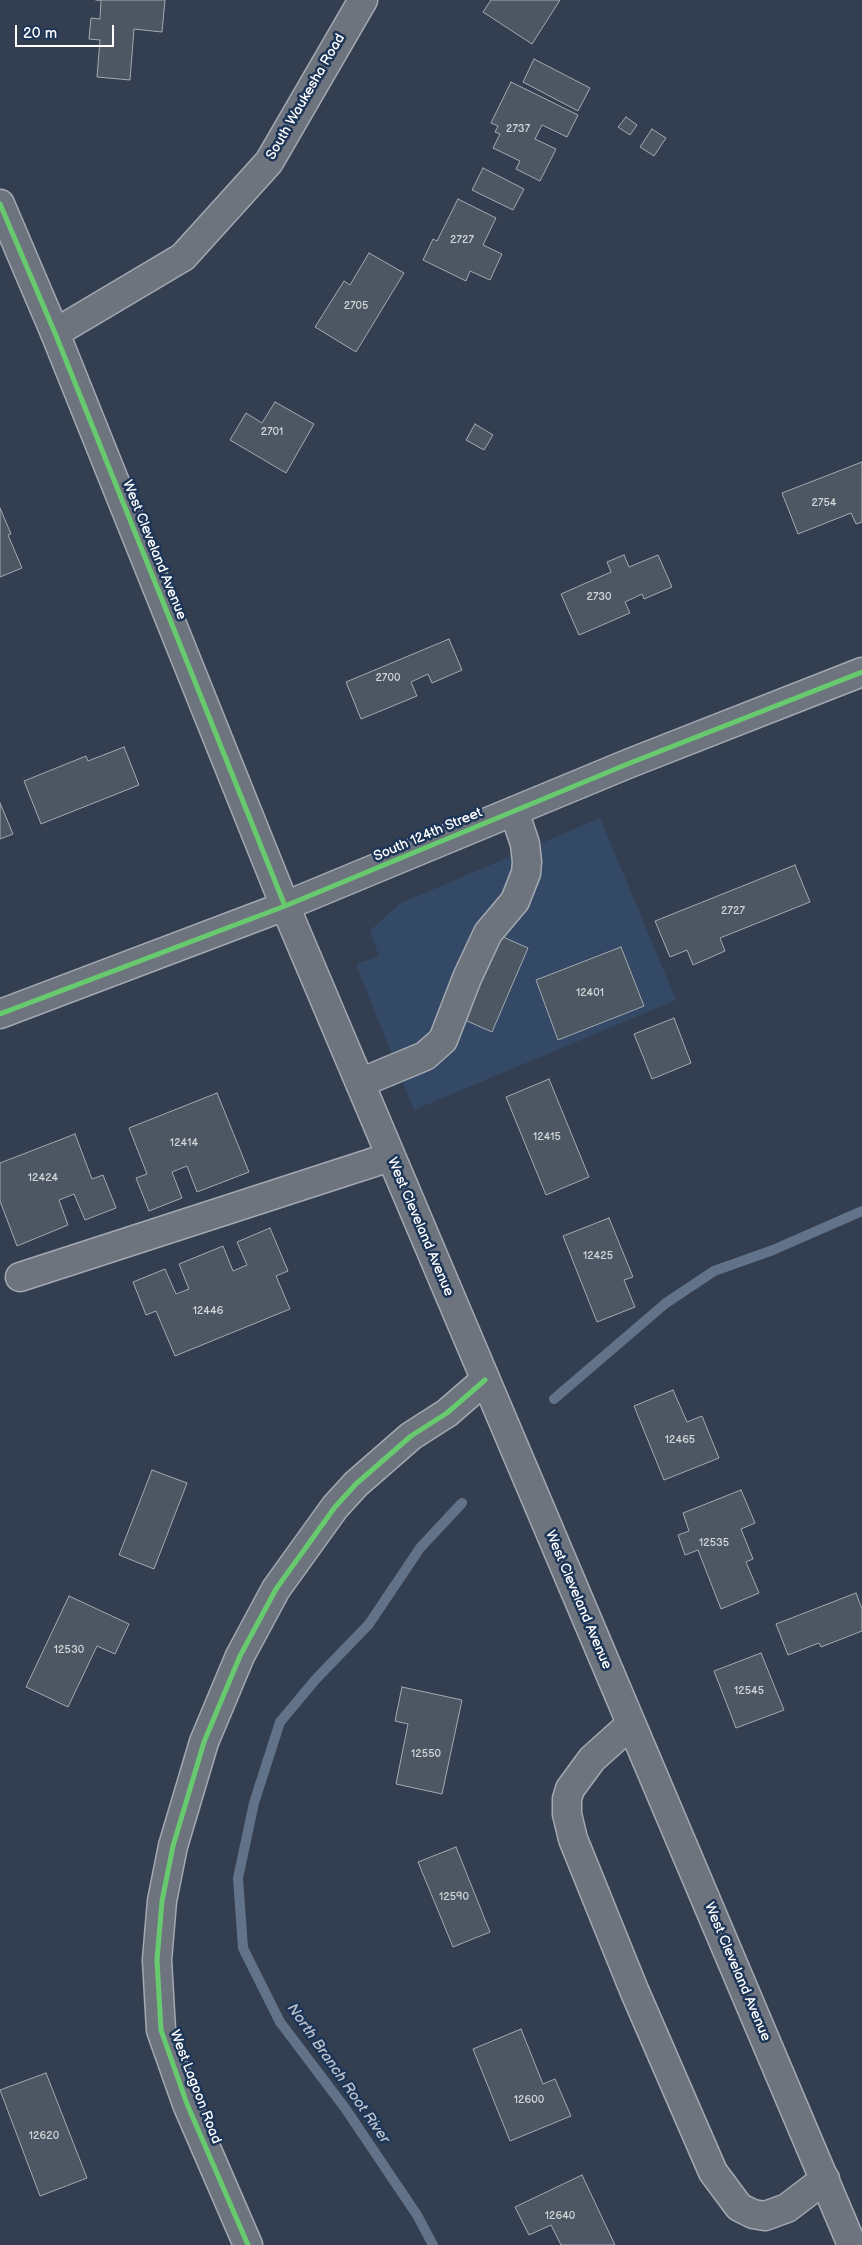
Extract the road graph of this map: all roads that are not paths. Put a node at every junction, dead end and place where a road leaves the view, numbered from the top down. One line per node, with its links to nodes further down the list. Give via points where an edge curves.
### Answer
1 (362, 0): 3 (street, South Waukesha Road, via 269,162 183,256)
2 (0, 204): 3 (street, West Cleveland Avenue)
3 (55, 333): 6 (street, West Cleveland Avenue)
4 (862, 672): 5 (street, South 124th Street)
5 (514, 811): 6 (street, South 124th Street); 8 (street, via 524,844 526,873 515,901 488,933 443,1040 425,1056)
6 (285, 906): 7 (street, South 124th Street); 8 (street, West Cleveland Avenue)
7 (0, 1014)
8 (360, 1083): 9 (street, West Cleveland Avenue)
9 (390, 1157): 10 (street); 11 (street, West Cleveland Avenue)
10 (20, 1278)
11 (485, 1380): 12 (street, West Cleveland Avenue); 14 (street, West Lagoon Road, via 447,1413 411,1436 356,1484 335,1506 276,1589 240,1656 204,1742 173,1846 162,1901 157,1960 161,2030 187,2104)
12 (631, 1724): 13 (street, West Cleveland Avenue); 13 (street, via 592,1759 570,1789 567,1814 573,1840 634,1990 713,2172 739,2207 765,2216 788,2208)
13 (825, 2179): 15 (street, West Cleveland Avenue)
14 (248, 2245)
15 (852, 2245)

